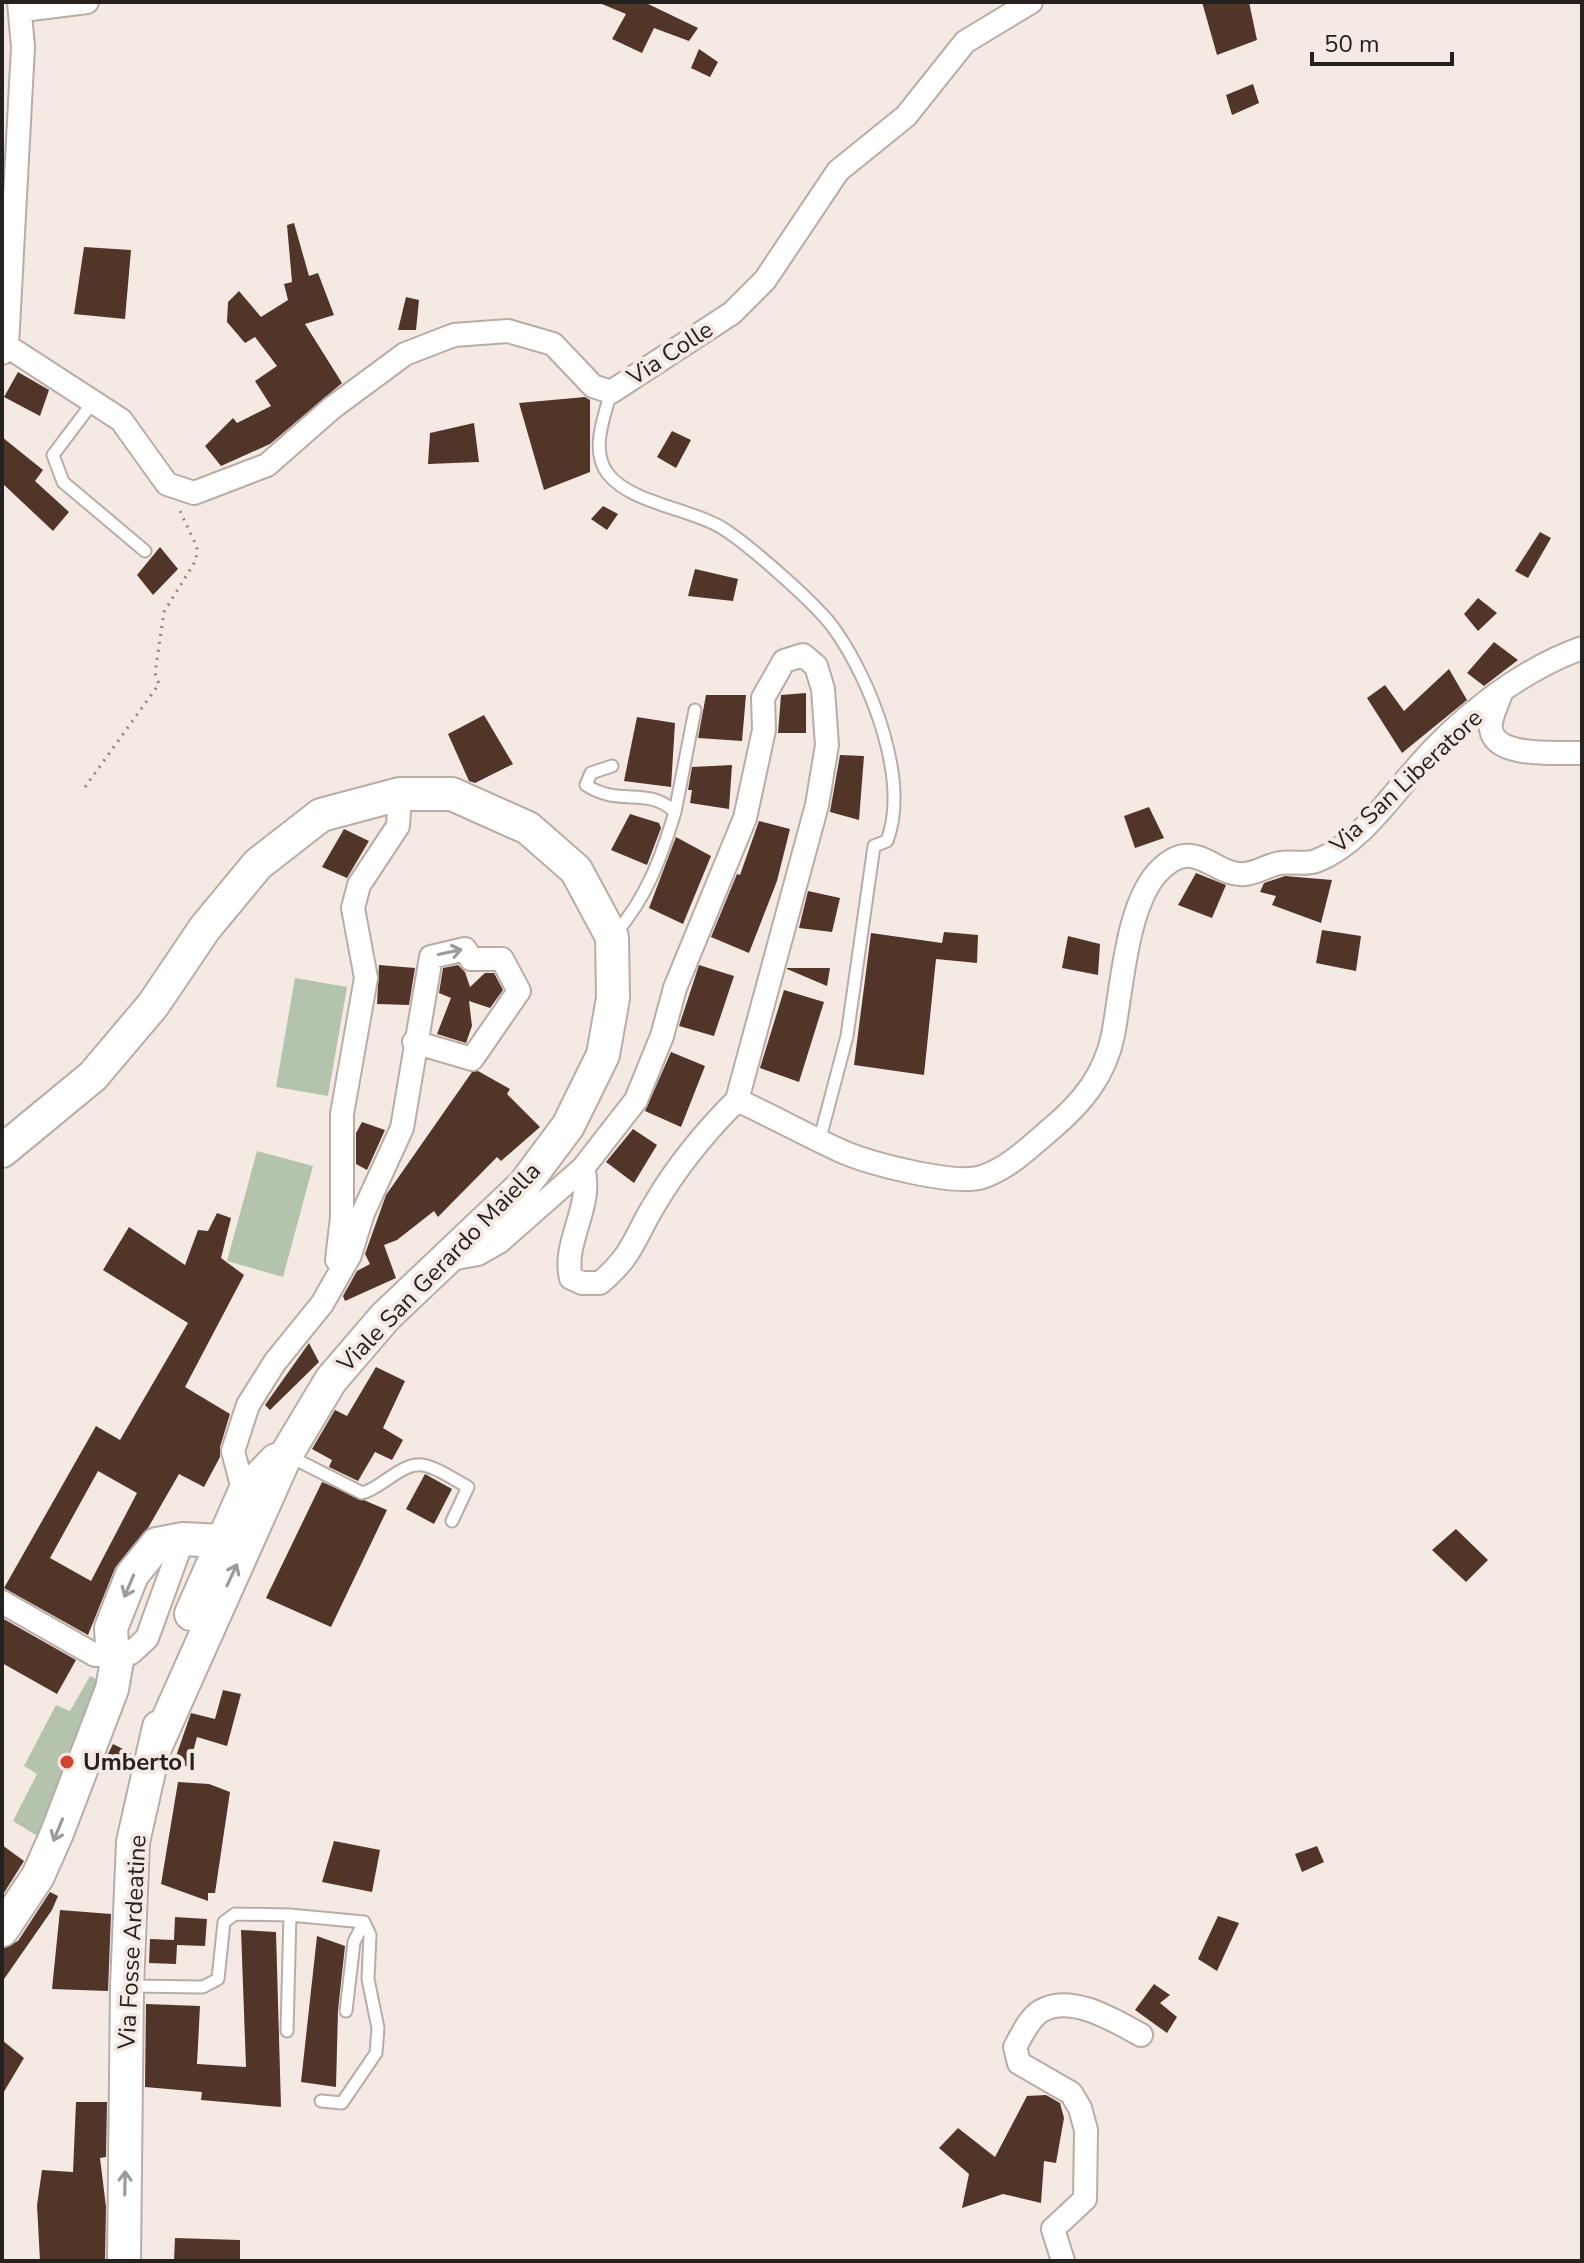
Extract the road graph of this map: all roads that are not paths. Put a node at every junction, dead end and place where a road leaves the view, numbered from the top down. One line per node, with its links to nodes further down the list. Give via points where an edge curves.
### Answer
1 (87, 2): 3 (street)
2 (1031, 2): 6 (street, Via Colle, via 965,42 906,116 838,171 765,280 732,313)
3 (21, 6): 4 (street)
4 (10, 109): 5 (street)
5 (4, 350): 7 (street)
6 (611, 392): 7 (street, Via Colle, via 593,386 553,344 508,331 454,335 405,354 267,465 194,493 167,484 121,420); 19 (lane, via 598,449 606,472 623,488 728,531 834,628 858,671 895,773 893,824 887,841 874,846 847,1036)
7 (93, 402): 8 (lane, via 53,455 63,482)
8 (145, 551)
9 (1582, 648): 10 (street, Via San Liberatore, via 1547,660)
10 (1502, 692): 12 (street, via 1490,726 1494,739 1506,749); 19 (street, Via San Liberatore, via 1414,770 1389,802 1313,863 1279,863 1245,874 1189,855 1157,873 1135,923 1099,1077 1023,1153 982,1177 952,1180 841,1151)
11 (695, 710): 15 (lane)
12 (1582, 753)
13 (612, 766): 15 (lane, via 591,773 586,785 603,796 663,801)
14 (400, 794): 16 (main road, Viale San Gerardo Maiella, via 452,794 528,828 576,870); 20 (main road, Viale San Gerardo Maiella, via 321,815 258,864 93,1076); 23 (street, via 398,826 359,885 353,908 366,978 342,1114 342,1217)
15 (675, 812): 16 (lane, via 652,881)
16 (612, 937): 22 (main road, Viale San Gerardo Maiella, via 613,998 603,1055 568,1126 524,1185)
17 (414, 1042): 17 (street, one-way to 17, via 431,957 465,949 471,959 502,959 519,991 472,1059); 23 (street, via 402,1128 350,1255)
18 (737, 1100): 19 (street, Via San Liberatore); 21 (street, via 708,1129 655,1203 626,1261 600,1283 571,1278 568,1266 583,1214); 21 (street, via 817,805 827,745 823,689 816,666 803,655 784,661 763,698 764,730 745,818 675,988 636,1100)
19 (820, 1138)
20 (2, 1151)
21 (583, 1168): 22 (street, via 499,1242 478,1254)
22 (440, 1261): 24 (main road, Viale San Gerardo Maiella, via 331,1380)
23 (334, 1279): 25 (street, via 322,1304 248,1405 233,1451)
24 (286, 1455): 25 (main road, Viale San Gerardo Maiella); 26 (lane, via 362,1493 409,1466 424,1464 468,1487); 30 (main road, one-way to 24)
25 (244, 1493): 27 (main road, Viale San Gerardo Maiella)
26 (452, 1521)
27 (221, 1541): 29 (main road, via 157,1544 132,1575 111,1628); 30 (main road, Via Fosse Ardeatine, via 181,1640)
28 (2, 1602): 29 (street, via 95,1655)
29 (118, 1655): 33 (main road, one-way to 33, via 112,1689 57,1833 38,1876)
30 (155, 1748): 34 (main road, Via Fosse Ardeatine, via 133,1842)
31 (290, 1915): 32 (lane); 34 (lane, via 235,1914 224,1922 218,1979 203,1987); 36 (lane)
32 (364, 1922): 35 (lane, via 354,1942); 38 (lane, via 370,1935 368,1979 378,2028 376,2053 342,2103)
33 (2, 1930)
34 (127, 1986): 39 (main road, Via Fosse Ardeatine, one-way to 34)
35 (346, 2011)
36 (287, 2031)
37 (1141, 2035): 40 (street, via 1091,2012 1056,2005 1039,2012 1015,2047 1019,2063 1071,2093 1086,2130 1085,2199 1053,2229)
38 (321, 2101)
39 (124, 2261)
40 (1063, 2261)

